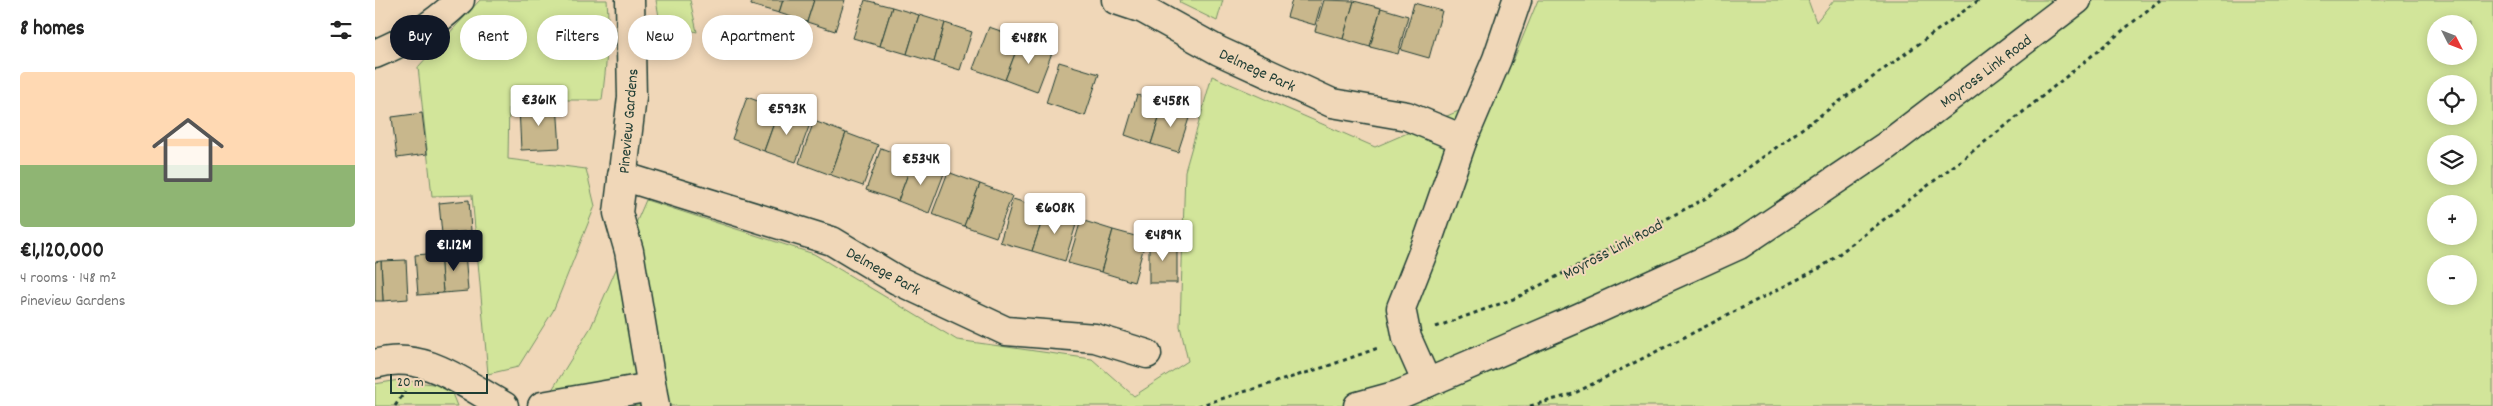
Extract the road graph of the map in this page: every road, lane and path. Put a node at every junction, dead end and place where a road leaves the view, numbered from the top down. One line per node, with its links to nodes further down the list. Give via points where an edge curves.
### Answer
1 (460, 0): 9 (street, via 438,21)
2 (630, 0): 11 (street, Pineview Gardens, via 632,97)
3 (1116, 0): 8 (street, Delmege Park)
4 (1517, 0): 10 (street, via 1497,59)
5 (1979, 0): 12 (path, Moyross Link Road, via 1708,198 1516,298)
6 (2077, 0): 15 (street, Moyross Link Road, via 1886,146 1739,245)
7 (2160, 0): 21 (path, via 2013,121 1822,267 1573,394)
8 (1145, 5): 10 (street, Delmege Park, via 1219,51 1331,103 1407,116)
9 (375, 54)
10 (1463, 139): 12 (street, via 1401,308)
11 (623, 176): 13 (street, Delmege Park, via 832,240 897,280 1006,331 1095,338); 16 (street, Pineview Gardens, via 618,213 629,251)
12 (1407, 338): 15 (street); 19 (path, Moyross Link Road)
13 (1147, 354)
14 (375, 364): 17 (street, via 391,359 427,363)
15 (1427, 383): 20 (street, Moyross Link Road)
16 (653, 396): 18 (street)
17 (504, 406)
18 (541, 406)
19 (1198, 406)
20 (1358, 406)
21 (1530, 406)

